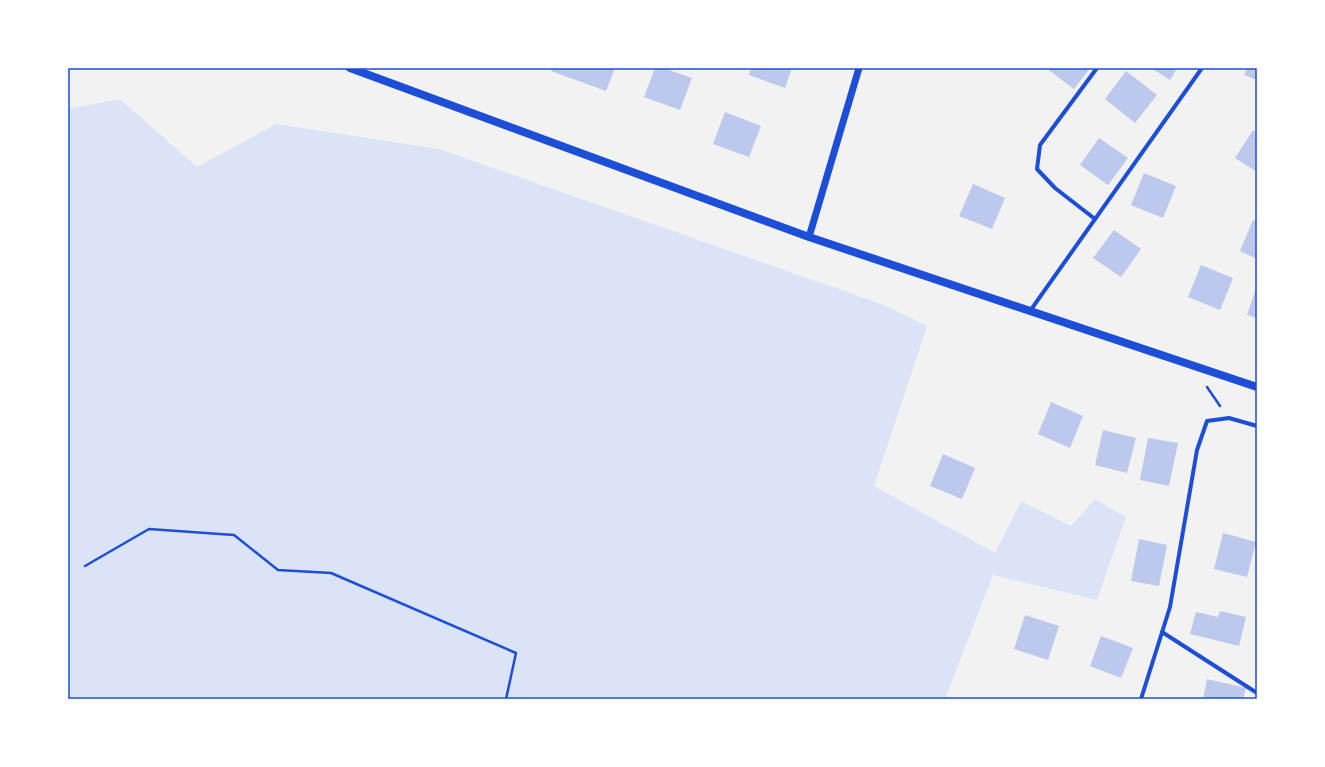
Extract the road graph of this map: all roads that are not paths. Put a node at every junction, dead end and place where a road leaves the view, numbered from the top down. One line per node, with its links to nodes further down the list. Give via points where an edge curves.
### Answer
1 (350, 68): 6 (main road)
2 (859, 68): 6 (street)
3 (1097, 68): 5 (street, via 1040,145 1037,169 1055,188)
4 (1202, 68): 5 (street)
5 (1095, 219): 7 (street)
6 (809, 237): 7 (main road)
7 (1030, 311): 8 (main road)
8 (1257, 387)
9 (1257, 426): 10 (street, via 1229,418 1207,420 1197,450 1170,607)
10 (1162, 632): 11 (street); 12 (street)
11 (1257, 693)
12 (1141, 699)

